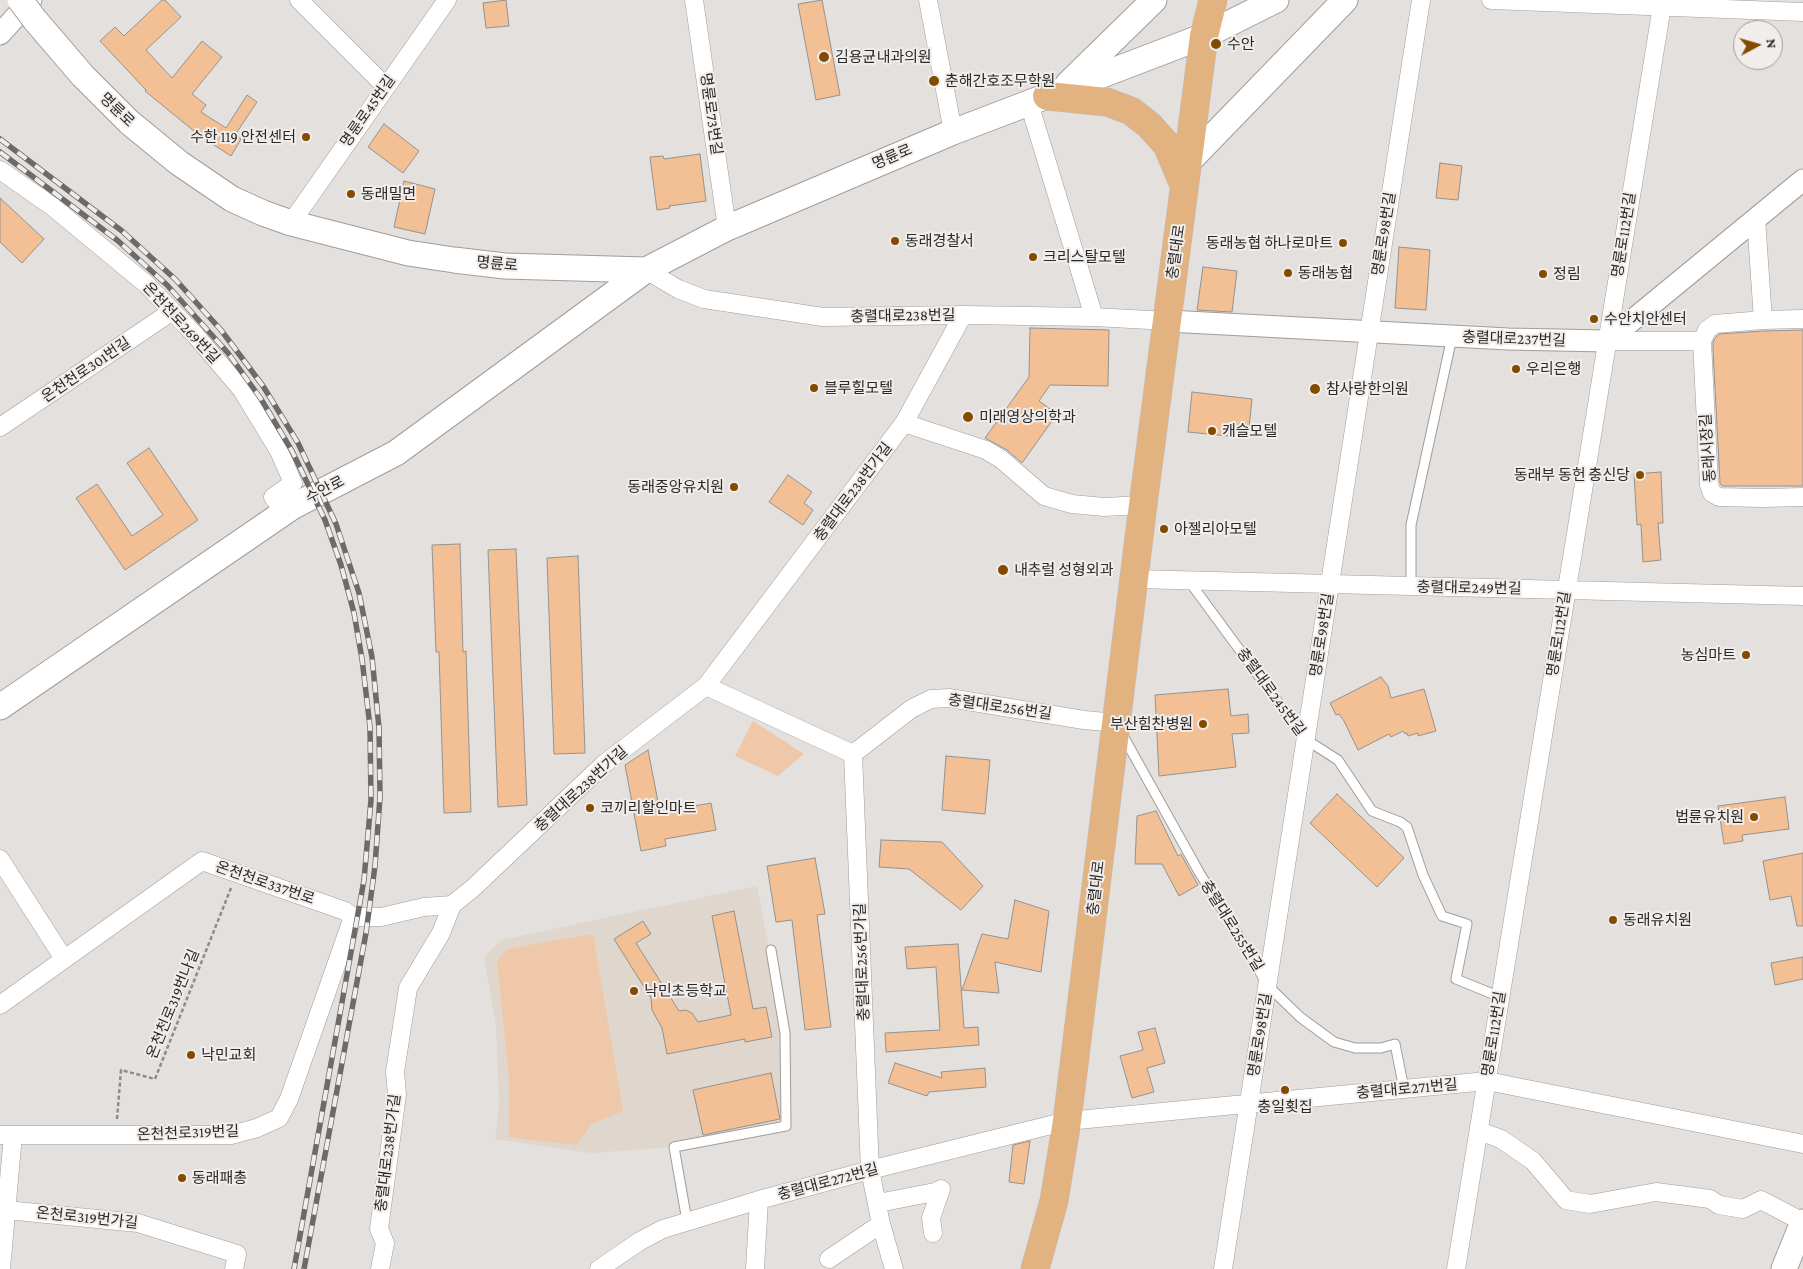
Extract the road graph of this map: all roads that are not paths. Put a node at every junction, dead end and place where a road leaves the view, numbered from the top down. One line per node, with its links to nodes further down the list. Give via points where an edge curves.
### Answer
1 (20, 0): 13 (main road, 명륜로, bridge)
2 (299, 0): 17 (street)
3 (447, 0): 17 (street, 명륜로45번길)
4 (694, 0): 25 (street, 명륜로73번길)
5 (928, 0): 19 (street)
6 (1154, 0): 18 (main road)
7 (1212, 0): 16 (main road, 충렬대로)
8 (1276, 0): 16 (main road, 명륜로)
9 (1345, 0): 21 (main road)
10 (1421, 0): 33 (street, 명륜로98번길)
11 (1491, 0): 12 (street)
12 (1662, 3): 14 (street); 35 (street, 명륜로112번길)
13 (33, 10): 15 (street); 24 (main road, 명륜로, via 83,76 128,122 179,163 232,199)
14 (1803, 12)
15 (0, 34)
16 (1204, 36): 18 (main road, 명륜로); 21 (main road, 충렬대로)
17 (386, 86): 24 (street, 명륜로45번길)
18 (1046, 97): 19 (main road, 명륜로); 21 (main road, via 1107,102 1131,111 1149,125); 29 (street)
19 (953, 132): 25 (main road, 명륜로)
20 (0, 170): 27 (street, 온천천로269번길, via 54,207 98,243 146,284)
21 (1186, 174): 32 (main road, 충렬대로)
22 (1803, 180): 23 (street)
23 (1756, 218): 31 (street); 35 (street)
24 (291, 223): 26 (main road, 명륜로, via 408,253 454,260 505,266)
25 (727, 228): 26 (main road, 명륜로)
26 (646, 270): 28 (street, 충렬대로238번길, via 678,289 704,299 744,306 822,317); 41 (main road, 수안로, via 396,453)
27 (171, 312): 38 (street, 온천천로301번길); 41 (street, 온천천로269번길, via 242,390 279,451 293,483 274,497)
28 (963, 315): 29 (street, 충렬대로238번길); 37 (street, 충렬대로238번가길)
29 (1094, 318): 32 (street, 충렬대로238번길)
30 (1803, 319): 31 (street)
31 (1763, 320): 36 (street, via 1715,324 1707,330)
32 (1168, 321): 33 (street, 충렬대로237번길); 40 (main road, 충렬대로)
33 (1369, 332): 34 (street, 충렬대로237번길); 44 (street, 명륜로98번길)
34 (1452, 336): 35 (street, 충렬대로237번길); 45 (lane, via 1411,525)
35 (1606, 341): 36 (street); 46 (street, 명륜로112번길)
36 (1702, 341): 39 (street, 동래시장길, via 1712,493 1719,497)
37 (904, 423): 40 (street, via 986,450 1044,496 1072,504 1104,507); 48 (street, 충렬대로238번가길)
38 (0, 427)
39 (1803, 497)
40 (1143, 505): 42 (main road, 충렬대로)
41 (284, 512): 49 (main road, 수안로)
42 (1134, 579): 43 (street, 충렬대로249번길); 50 (main road, 충렬대로)
43 (1189, 581): 44 (street, 충렬대로249번길); 51 (lane, 충렬대로245번길)
44 (1330, 584): 45 (street, 충렬대로249번길); 51 (street, 명륜로98번길)
45 (1411, 586): 46 (street, 충렬대로249번길)
46 (1566, 590): 47 (street, 충렬대로249번길); 59 (street, 명륜로112번길)
47 (1803, 596)
48 (706, 686): 52 (street); 54 (street, 충렬대로238번가길, via 604,764)
49 (0, 707)
50 (1116, 723): 52 (street, 충렬대로256번길, via 949,698 931,699 911,709); 58 (lane, 충렬대로255번길, via 1199,872); 64 (main road, 충렬대로)
51 (1306, 739): 58 (street, 명륜로98번길); 59 (lane, 충렬대로245번길, via 1338,760 1372,811 1407,827 1423,875 1442,916 1467,924 1456,980)
52 (854, 754): 68 (street, 충렬대로256번가길)
53 (0, 859): 57 (street)
54 (452, 905): 55 (street, 온천천로337번로, via 424,907 381,917); 79 (street, 충렬대로238번가길, via 441,933 408,988 395,1072 396,1094 379,1229 385,1242)
55 (353, 917): 57 (street, 온천천로337번로, via 345,911 202,861); 66 (street, 온천천로319번길, via 289,1099 279,1118 257,1128 231,1134)
56 (771, 950): 72 (lane, via 785,1033 786,1126 674,1148)
57 (64, 959): 60 (street, 온천천로337번로)
58 (1268, 985): 62 (lane, 충렬대로255번길, via 1300,1016 1334,1042 1355,1048 1381,1048 1395,1044); 63 (street, 명륜로98번길)
59 (1500, 997): 61 (street, 명륜로112번길)
60 (0, 1005)
61 (1487, 1081): 62 (street, 충렬대로271번길); 65 (street, 명륜로112번길); 67 (street, 충렬대로271번길)
62 (1404, 1089): 63 (street, 충렬대로271번길)
63 (1249, 1104): 64 (street, 충렬대로271번길); 84 (street, 명륜로98번길)
64 (1067, 1121): 68 (street, 충렬대로272번길); 83 (main road, 충렬대로, via 1054,1201)
65 (1479, 1131): 73 (street, via 1501,1139 1533,1161 1566,1200 1590,1204 1656,1192 1710,1199 1719,1205 1743,1209 1761,1200); 85 (street, 명륜로112번길)
66 (6, 1135): 71 (street)
67 (1803, 1144)
68 (870, 1170): 69 (street, 충렬대로272번길); 70 (street, 충렬대로256번가길)
69 (759, 1200): 72 (street, 충렬대로272번길); 81 (street)
70 (878, 1203): 74 (street, 충렬대로256번가길); 75 (street, via 942,1189 931,1218)
71 (6, 1210): 77 (street); 78 (street, 온천로319번가길, via 138,1223 237,1254)
72 (687, 1221): 80 (street, 충렬대로272번길, via 663,1228)
73 (1803, 1222): 86 (main road)
74 (881, 1224): 76 (street); 82 (street, 충렬대로256번가길)
75 (933, 1232)
76 (829, 1259)
77 (1, 1269)
78 (234, 1269)
79 (380, 1269)
80 (600, 1269)
81 (756, 1269)
82 (894, 1269)
83 (1035, 1269)
84 (1223, 1269)
85 (1456, 1269)
86 (1784, 1269)

